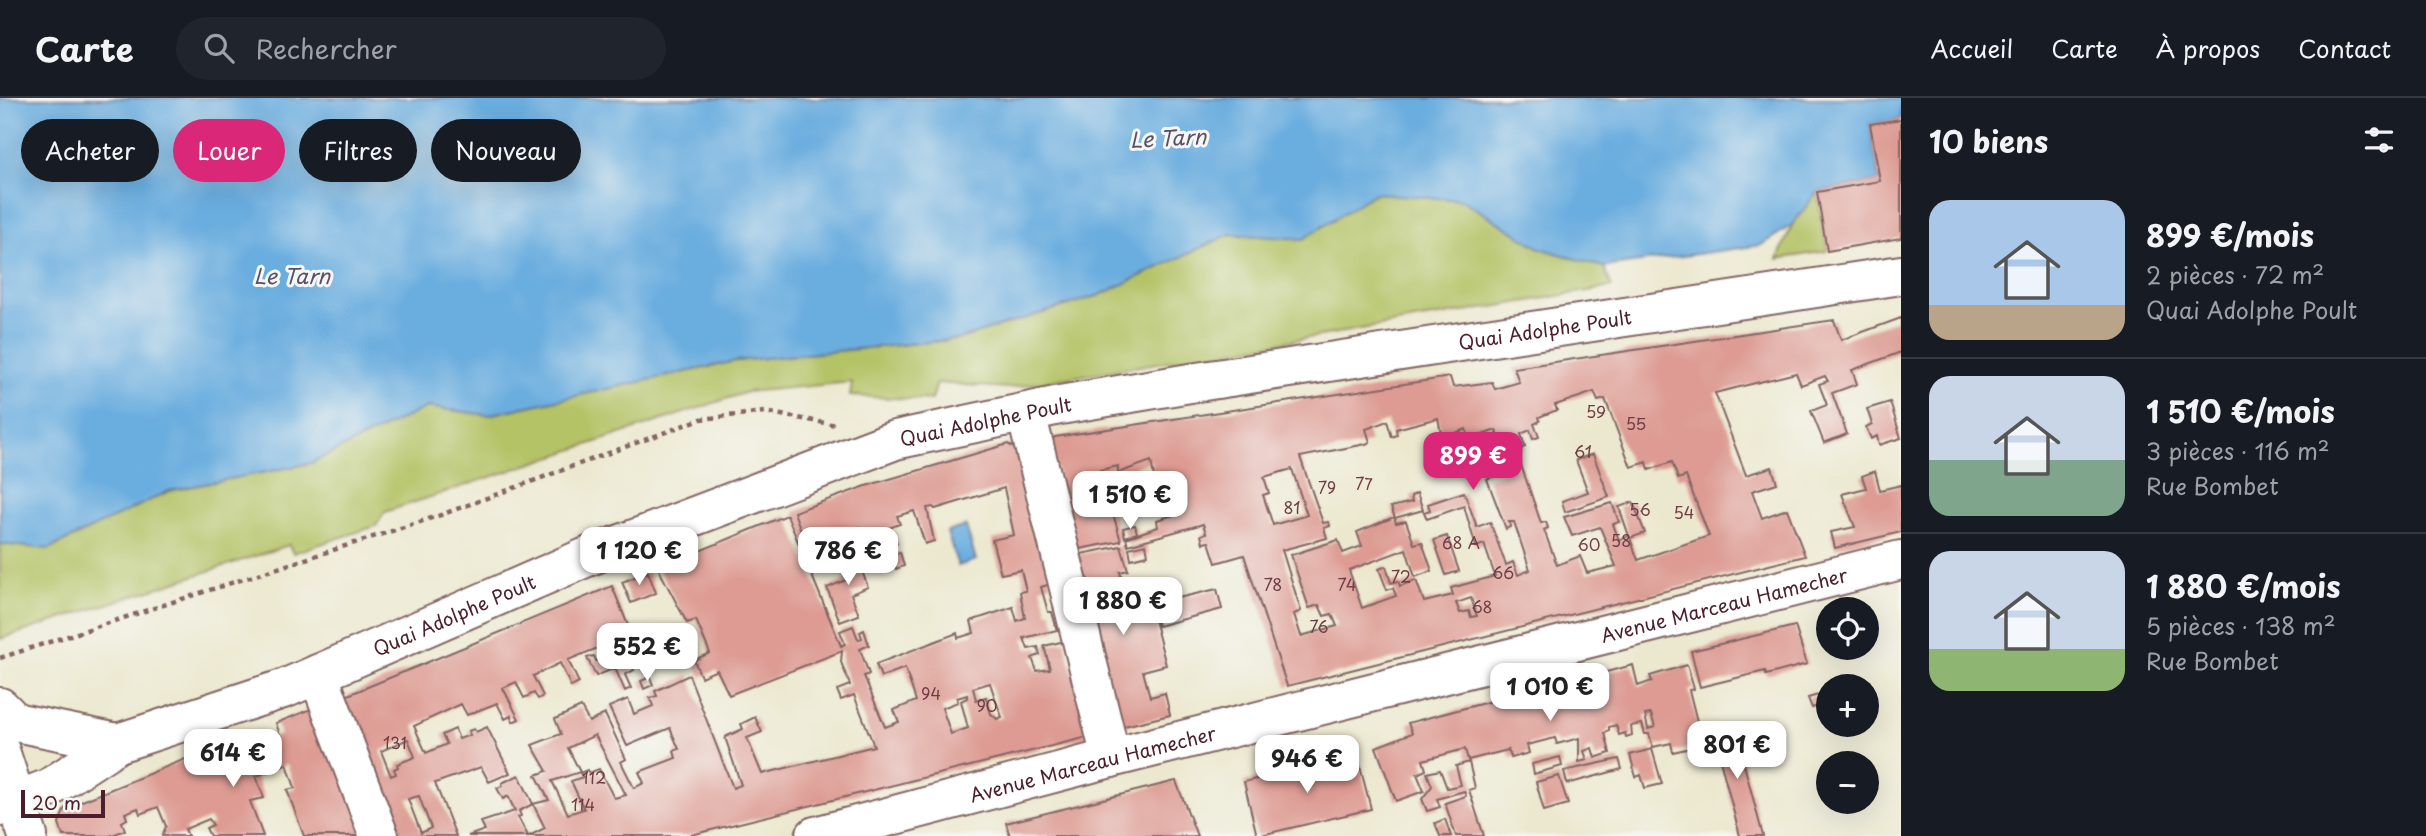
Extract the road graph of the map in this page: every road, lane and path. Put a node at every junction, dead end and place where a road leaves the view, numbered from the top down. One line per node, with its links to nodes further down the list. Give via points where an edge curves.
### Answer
1 (1901, 275): 2 (main road, Quai Adolphe Poult, via 1184,384)
2 (1026, 413): 6 (main road, Quai Adolphe Poult, via 895,440 587,557); 10 (main road)
3 (832, 426): 5 (path, via 765,412 701,419 438,516)
4 (1901, 560): 10 (main road, Avenue Marceau Hamecher)
5 (0, 658)
6 (318, 674): 8 (main road, Quai Adolphe Poult); 12 (main road)
7 (0, 707): 8 (main road, Quai Adolphe Poult, via 15,722)
8 (118, 743): 11 (main road, Quai Adolphe Poult)
9 (0, 751): 11 (main road)
10 (1111, 758): 13 (main road, Avenue Marceau Hamecher)
11 (14, 815)
12 (379, 836)
13 (815, 836)

